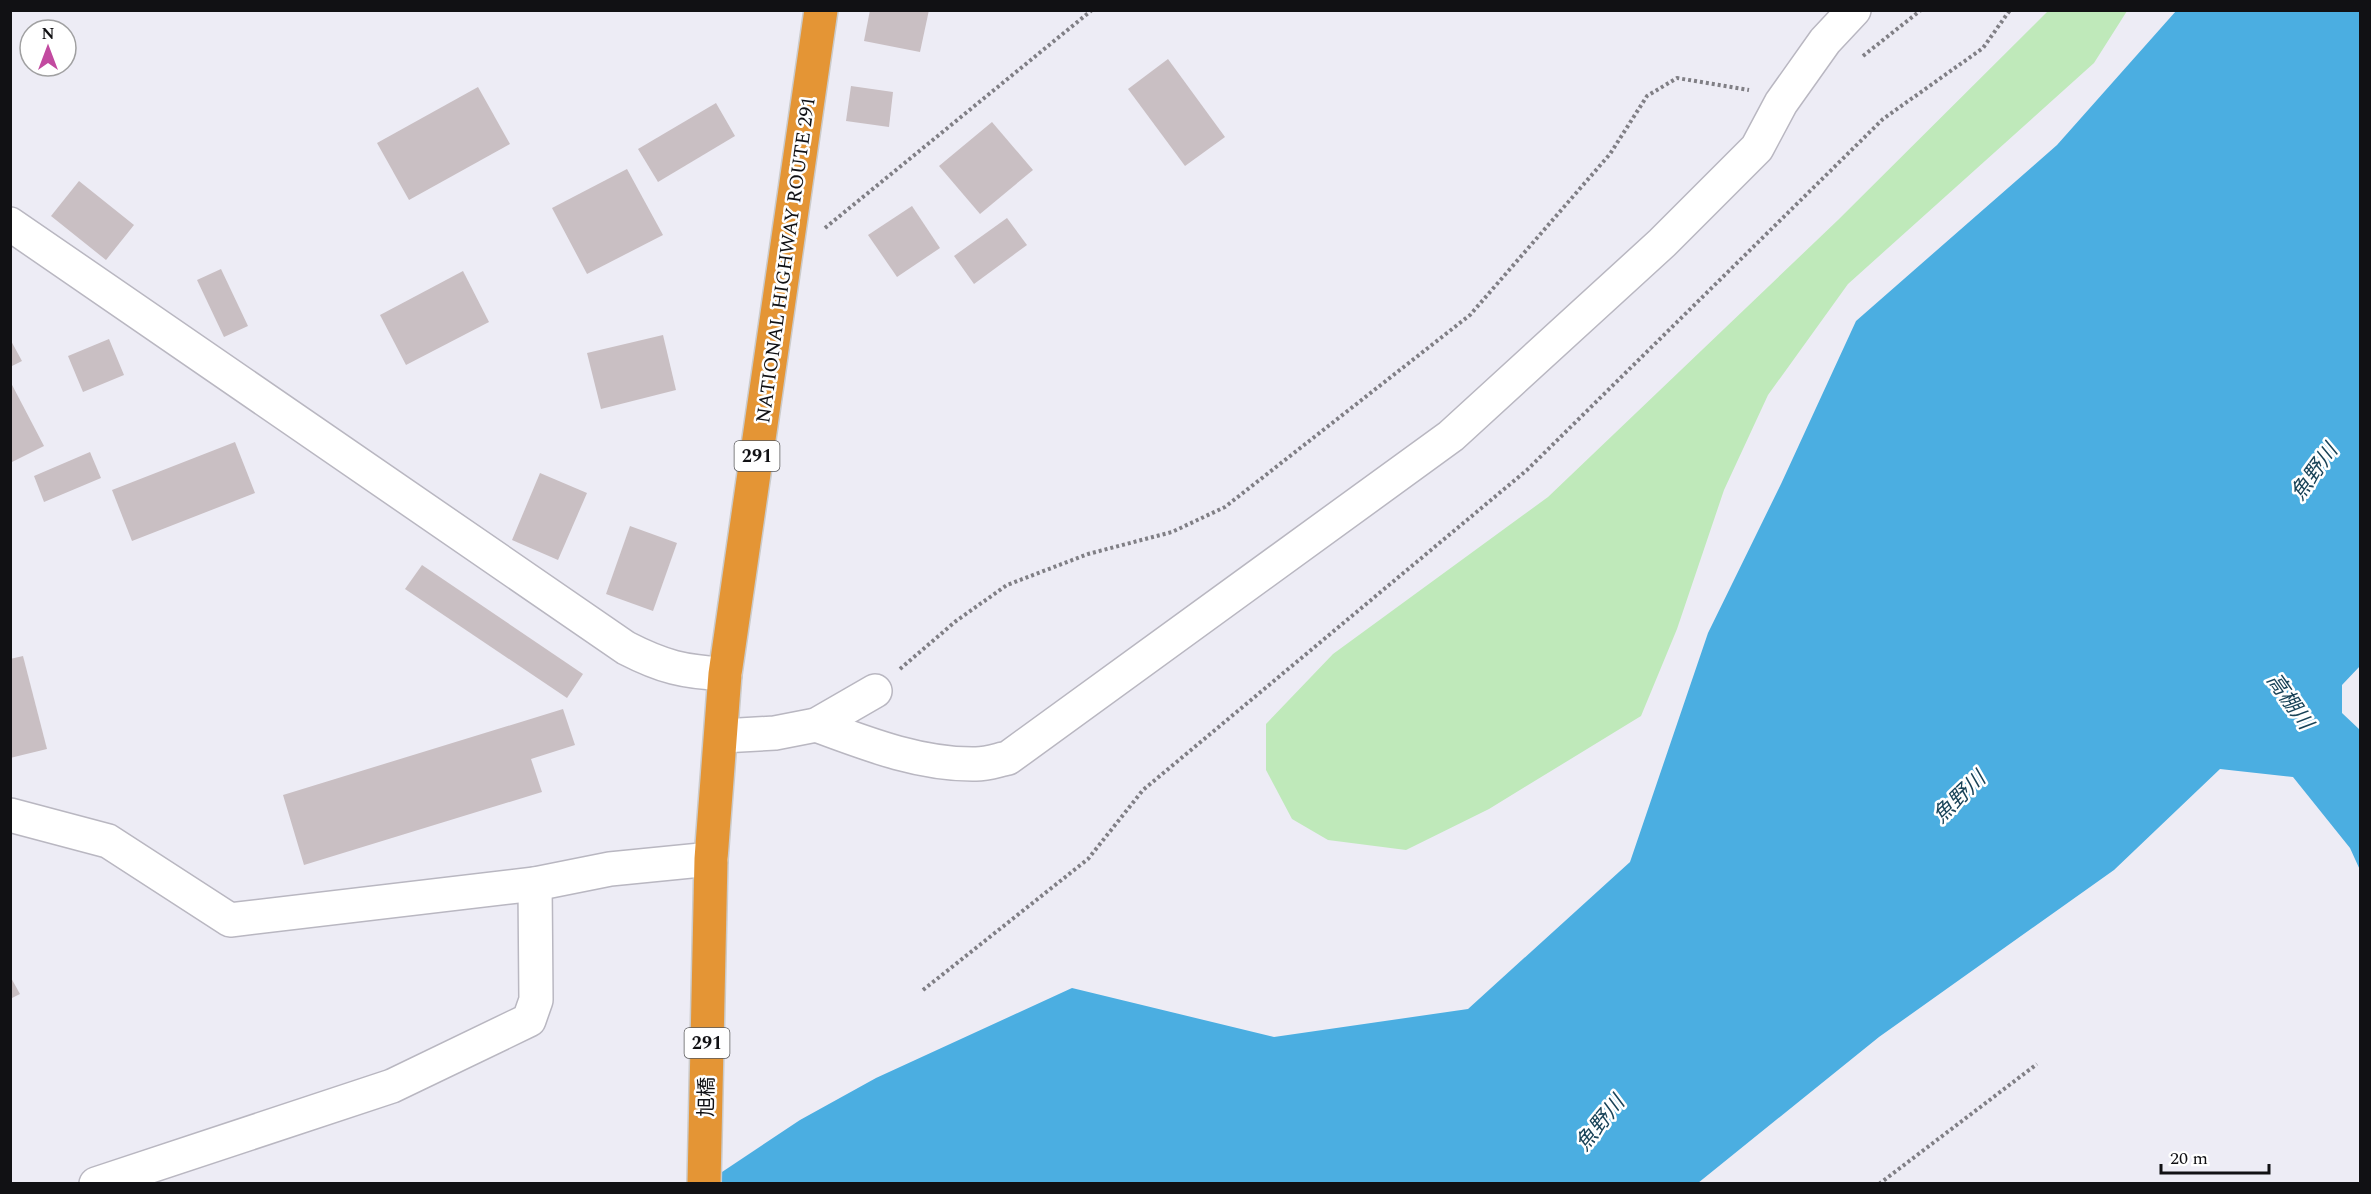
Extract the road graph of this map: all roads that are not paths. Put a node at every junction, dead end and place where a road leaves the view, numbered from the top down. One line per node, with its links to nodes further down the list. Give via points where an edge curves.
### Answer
1 (821, 10): 4 (highway, NATIONAL HIGHWAY ROUTE 291 / 291)
2 (1854, 10): 6 (street, via 1825,40 1781,103 1757,148 1662,243 1451,436 1008,758 978,764 940,761 874,747)
3 (10, 224): 4 (street, via 626,648 657,664 690,672)
4 (725, 674): 7 (highway, NATIONAL HIGHWAY ROUTE 291 / 291)
5 (875, 691): 6 (street)
6 (816, 725): 7 (street, via 775,733)
7 (722, 736): 9 (highway, NATIONAL HIGHWAY ROUTE 291 / 291)
8 (10, 815): 10 (street, via 108,841 230,920)
9 (711, 860): 10 (street, via 610,869); 11 (highway, NATIONAL HIGHWAY ROUTE 291 / 291)
10 (535, 884): 12 (street, via 536,1000 530,1020 392,1086)
11 (710, 903): 13 (highway, 旭橋 / 291)
12 (96, 1184)
13 (704, 1184)

